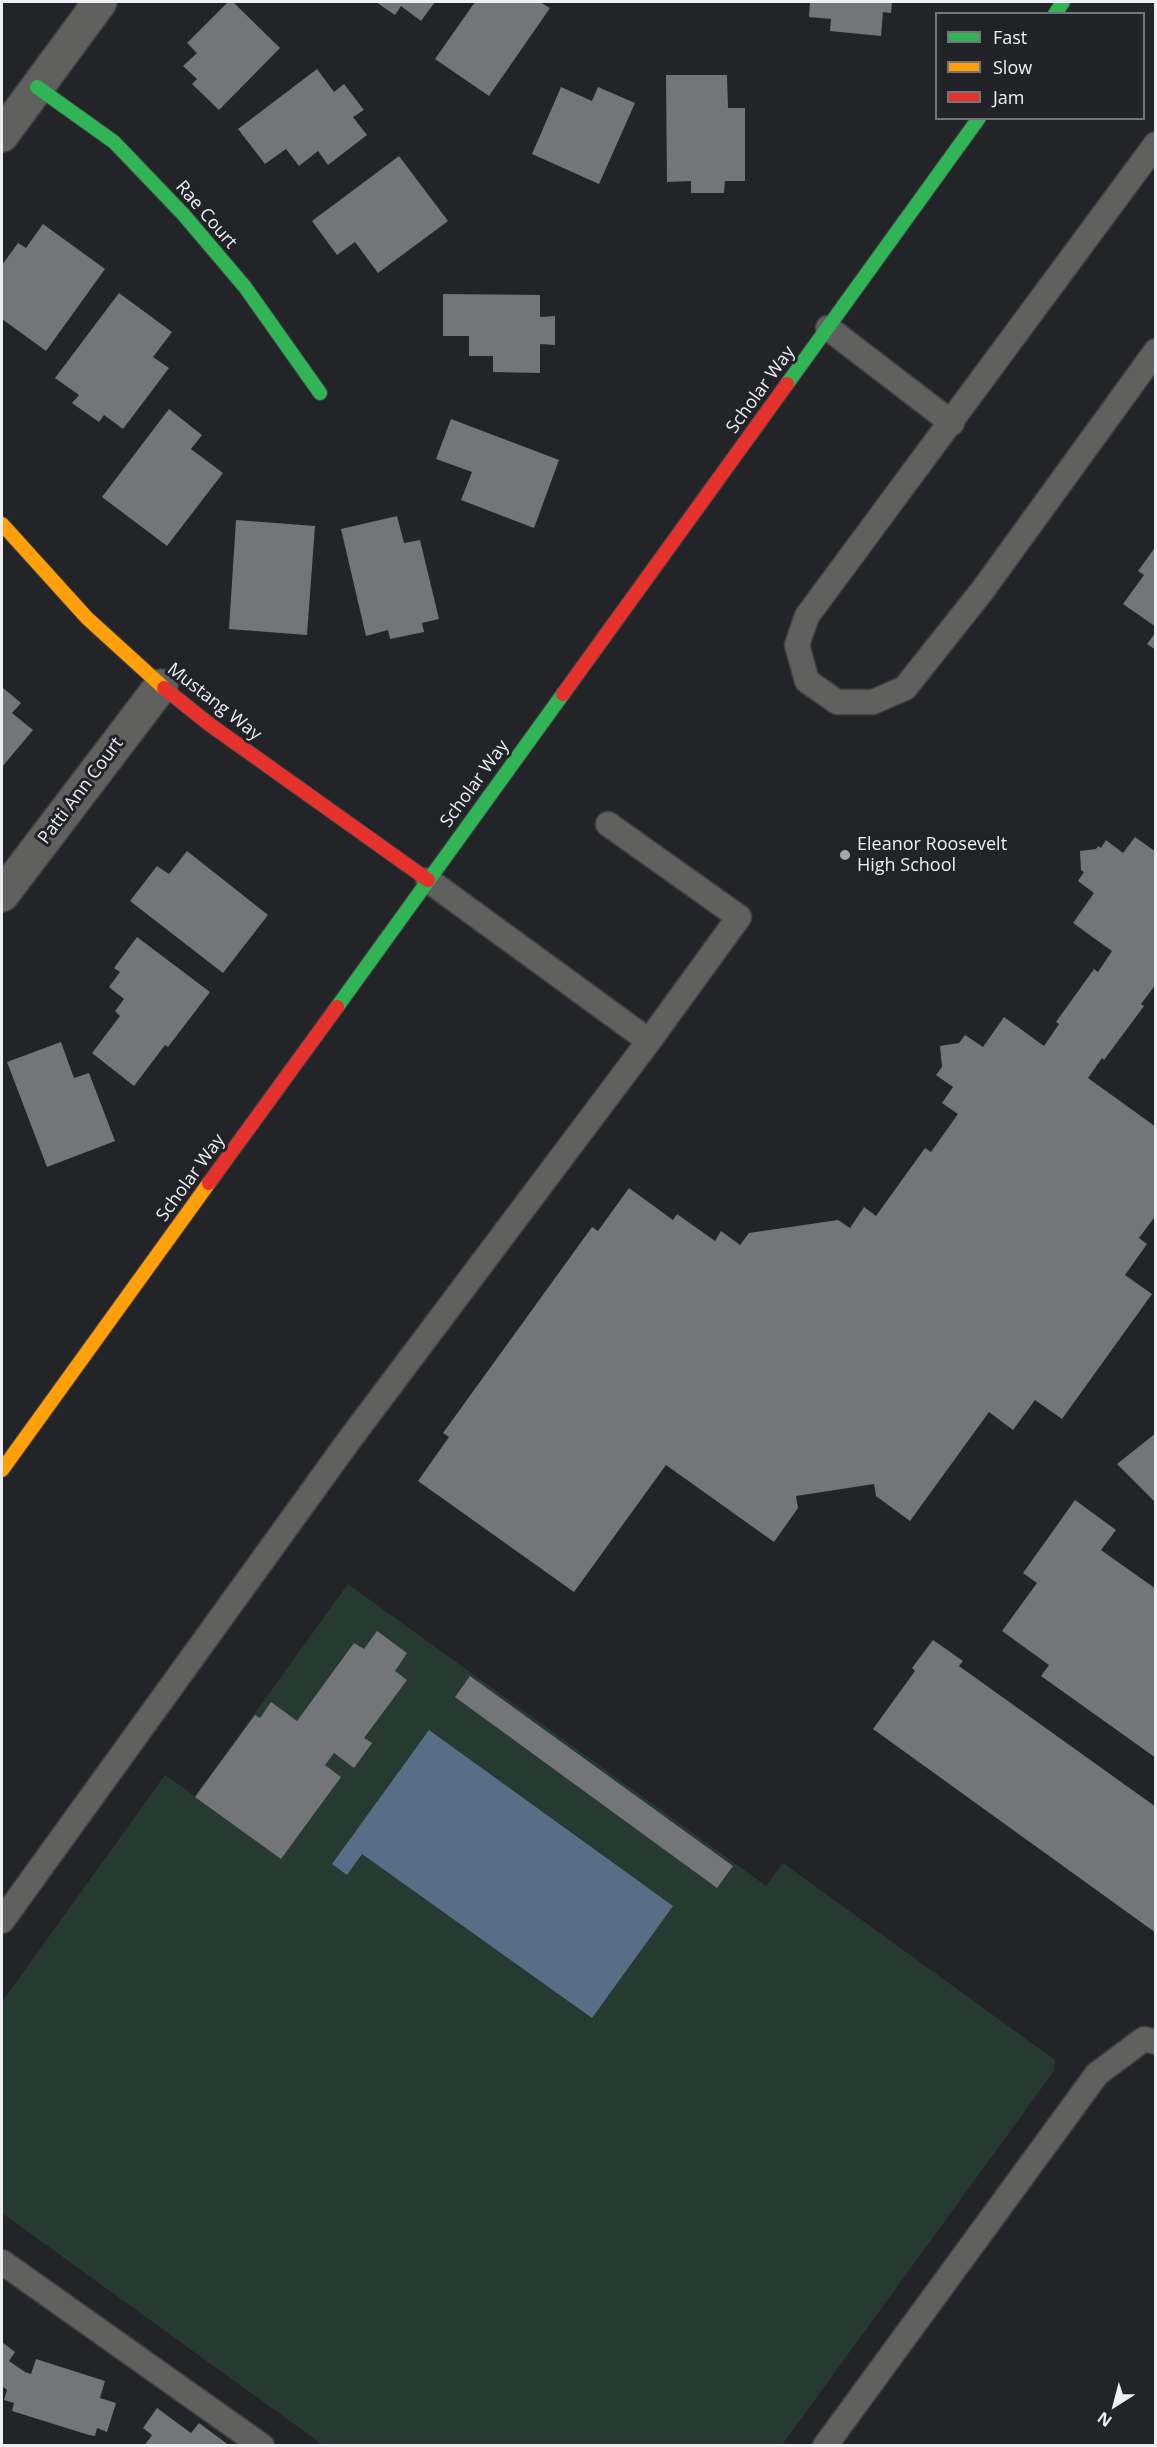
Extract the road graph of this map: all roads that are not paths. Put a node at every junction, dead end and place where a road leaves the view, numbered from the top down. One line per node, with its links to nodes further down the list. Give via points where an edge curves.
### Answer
1 (100, 2): 2 (street)
2 (37, 87): 4 (street); 8 (street, Rae Court, via 114,142 183,214 245,287)
3 (978, 120): 6 (street, Scholar Way)
4 (2, 135)
5 (1155, 144): 9 (lane)
6 (828, 327): 9 (lane); 13 (street, Scholar Way)
7 (1155, 351): 9 (lane, via 982,591 905,688 873,702 837,702 807,681 797,645 807,616)
8 (320, 393)
9 (952, 423)
10 (2, 524): 11 (street, Mustang Way, via 87,618)
11 (161, 686): 13 (street, Mustang Way); 14 (street, Patti Ann Court)
12 (608, 824): 15 (lane, via 739,917)
13 (428, 880): 15 (lane); 16 (street, Scholar Way)
14 (2, 896)
15 (649, 1041): 17 (lane, via 350,1439)
16 (2, 1470)
17 (2, 1921)
18 (1155, 2042): 21 (lane, via 1144,2039 1097,2074)
19 (2, 2262): 20 (lane)
20 (262, 2445)
21 (825, 2445)

